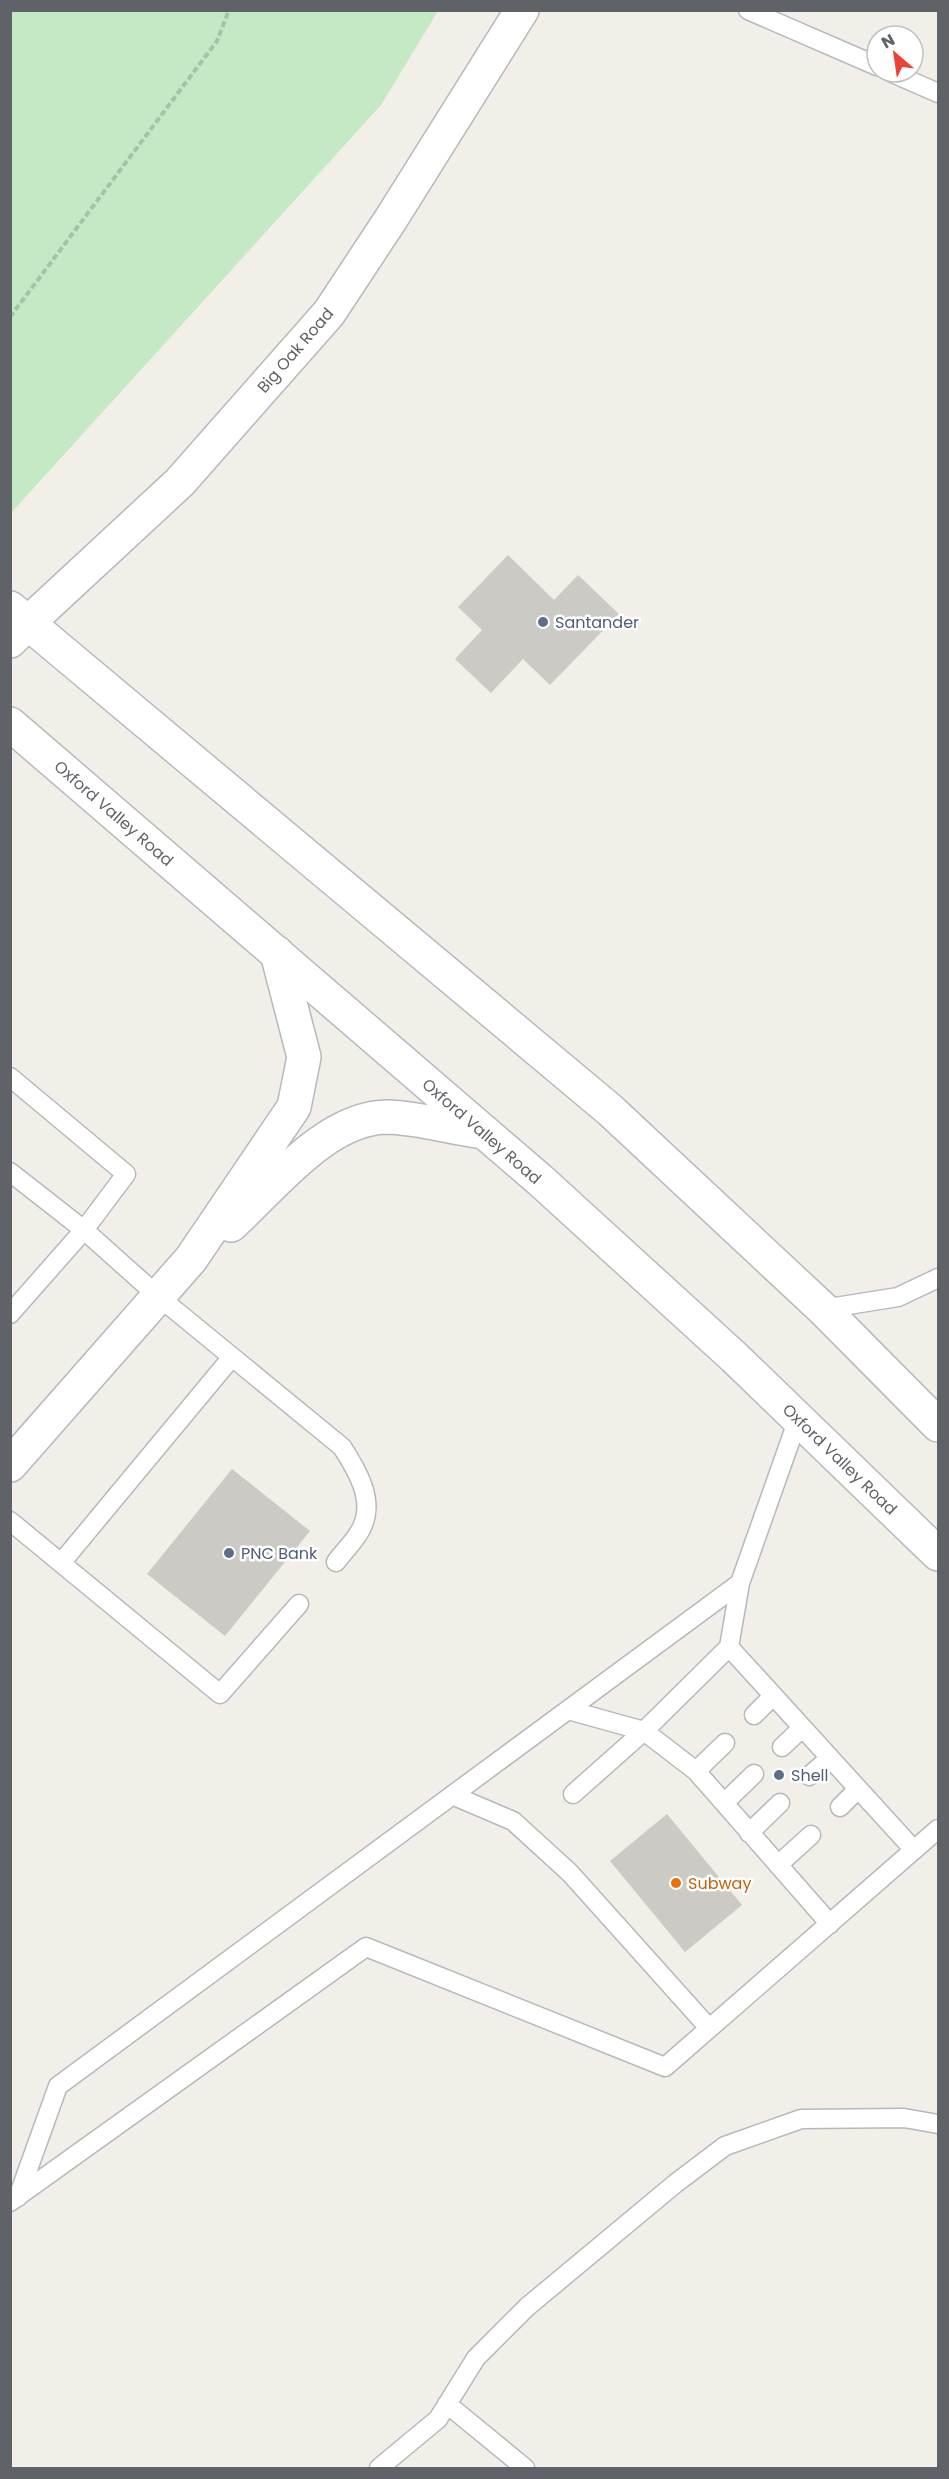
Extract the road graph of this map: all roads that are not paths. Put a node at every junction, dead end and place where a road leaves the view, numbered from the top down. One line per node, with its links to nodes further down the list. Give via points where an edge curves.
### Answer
1 (522, 10): 6 (main road, Big Oak Road, via 329,313 180,482)
2 (748, 10): 3 (lane)
3 (865, 61)
4 (918, 84): 5 (lane)
5 (939, 93)
6 (16, 624): 16 (main road, via 610,1110)
7 (10, 724): 8 (main road, Oxford Valley Road)
8 (276, 953): 10 (main road, Oxford Valley Road); 13 (main road, via 304,1057 294,1107)
9 (10, 1077): 12 (lane, via 126,1174)
10 (484, 1132): 13 (main road, via 387,1117 347,1126 288,1170); 19 (main road, Oxford Valley Road)
11 (10, 1172): 12 (lane)
12 (84, 1230): 15 (lane); 17 (lane)
13 (191, 1259): 15 (main road)
14 (939, 1278): 16 (lane, via 898,1297)
15 (159, 1297): 18 (lane); 21 (main road)
16 (823, 1309): 20 (main road)
17 (10, 1314)
18 (232, 1357): 24 (lane, via 342,1447 357,1471 367,1511 362,1528); 25 (lane)
19 (798, 1419): 23 (main road, Oxford Valley Road); 26 (lane)
20 (939, 1425)
21 (10, 1465)
22 (10, 1521): 25 (lane)
23 (939, 1554)
24 (336, 1562)
25 (61, 1563): 27 (lane, via 220,1694)
26 (740, 1583): 28 (lane); 30 (lane)
27 (299, 1604)
28 (729, 1647): 29 (lane); 33 (lane)
29 (773, 1696): 31 (lane); 32 (lane)
30 (568, 1710): 33 (lane); 42 (lane)
31 (754, 1715)
32 (802, 1728): 35 (lane); 36 (lane)
33 (645, 1731): 37 (lane); 41 (lane)
34 (725, 1743): 37 (lane)
35 (782, 1747)
36 (830, 1758): 39 (lane); 40 (lane)
37 (696, 1771): 43 (lane)
38 (754, 1774): 43 (lane)
39 (809, 1776)
40 (858, 1789): 45 (lane); 49 (lane)
41 (573, 1794)
42 (452, 1795): 52 (lane, via 513,1821 570,1873); 54 (lane, via 58,2086)
43 (724, 1803): 47 (lane)
44 (780, 1803): 47 (lane)
45 (840, 1807)
46 (939, 1829): 49 (lane)
47 (749, 1833): 50 (lane)
48 (811, 1834): 50 (lane)
49 (914, 1850): 51 (lane)
50 (778, 1865): 51 (lane)
51 (830, 1924): 52 (lane)
52 (709, 2028): 54 (lane, via 665,2067 366,1947)
53 (939, 2124): 55 (lane, via 903,2118 801,2119 725,2146 527,2307 476,2358)
54 (14, 2199)
55 (447, 2404): 56 (lane, via 438,2419); 57 (lane)
56 (379, 2469)
57 (525, 2469)

